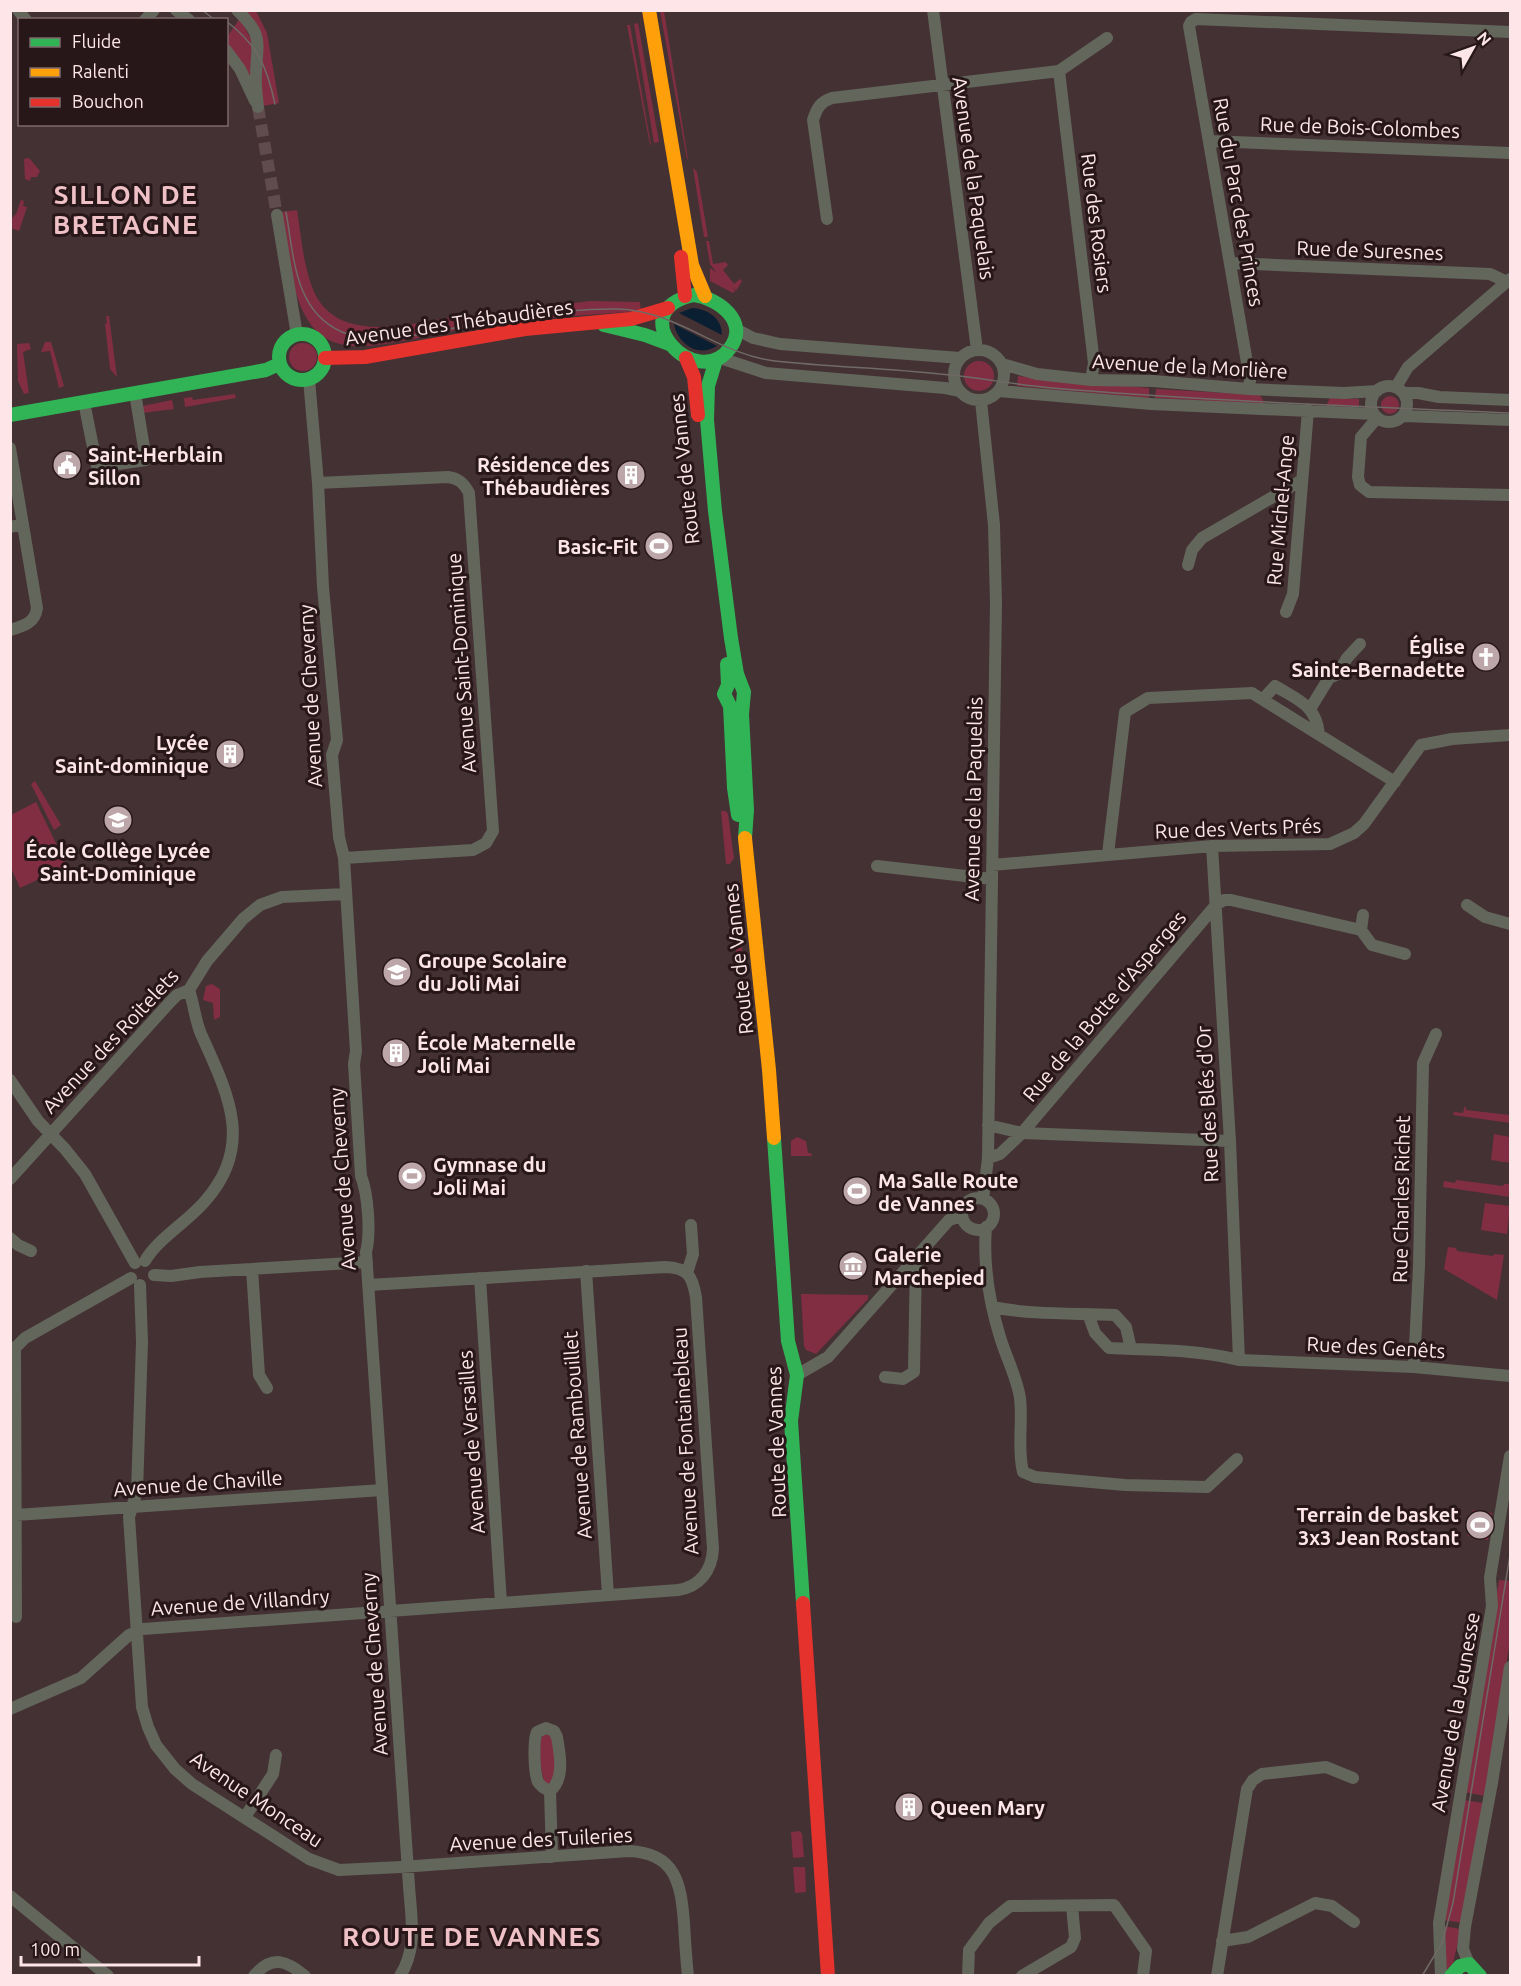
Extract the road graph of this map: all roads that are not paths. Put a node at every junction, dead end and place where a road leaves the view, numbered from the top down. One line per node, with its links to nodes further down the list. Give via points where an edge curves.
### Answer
1 (237, 10): 7 (street, via 256,36 258,107)
2 (640, 10): 16 (main road)
3 (649, 10): 17 (main road, via 692,265)
4 (933, 10): 9 (street, Avenue de la Paquelais)
5 (1510, 32): 10 (street, Rue du Parc des Princes, via 1196,20 1190,26)
6 (1107, 38): 8 (street)
7 (228, 53)
8 (1059, 71): 9 (street); 31 (street, Rue des Rosiers, via 1095,363)
9 (942, 85): 13 (street, via 823,101 813,120); 23 (street, Avenue de la Paquelais)
10 (1209, 141): 11 (street, Rue de Bois-Colombes); 14 (street, Rue du Parc des Princes)
11 (1510, 153)
12 (277, 215): 21 (street)
13 (827, 219)
14 (1231, 263): 15 (street, Rue de Suresnes, via 1490,274); 32 (street, Rue du Parc des Princes)
15 (1509, 281): 33 (street, via 1408,367)
16 (685, 296): 17 (main road); 18 (main road)
17 (705, 296): 20 (main road, via 725,308)
18 (668, 308): 19 (main road, Avenue des Thébaudières, via 640,318); 22 (main road, via 662,327)
19 (598, 324): 22 (main road, Avenue des Thébaudières, via 647,334); 24 (main road, Avenue des Thébaudières, via 525,329 365,357)
20 (736, 329): 26 (street, via 753,339 780,344); 27 (main road, via 730,349)
21 (297, 334): 24 (main road, via 315,338); 28 (main road, via 283,344)
22 (669, 344): 25 (main road)
23 (977, 350): 26 (street); 29 (street, via 991,353)
24 (325, 358): 30 (main road, via 319,372)
25 (686, 358): 27 (main road, via 702,362); 56 (main road, Route de Vannes, via 694,377 725,648)
26 (960, 358): 36 (street, via 954,375)
27 (718, 359): 36 (street, via 766,373); 56 (main road, Route de Vannes, via 708,386 707,420)
28 (279, 364): 30 (main road, via 294,379); 37 (main road, via 266,370)
29 (1002, 364): 31 (street, Avenue de la Morlière, via 1037,374); 34 (street, via 1004,380)
30 (309, 379): 48 (street, Avenue de Cheverny)
31 (1091, 380): 32 (street, Avenue de la Morlière)
32 (1249, 389): 35 (street, Avenue de la Morlière)
33 (1400, 390): 35 (street, via 1386,386); 39 (street, via 1439,397); 44 (street, via 1408,406)
34 (999, 391): 38 (street); 41 (street, Avenue de la Morlière, via 1151,404)
35 (1377, 391): 43 (street, via 1371,403)
36 (960, 392): 38 (street, via 969,399)
37 (135, 393): 40 (main road); 40 (street, via 146,460 97,467)
38 (981, 400): 66 (street, Avenue de la Paquelais, via 994,525 996,603)
39 (1510, 400)
40 (84, 402): 42 (main road)
41 (1308, 410): 43 (street, Avenue de la Morlière); 47 (street, Rue Michel-Ange)
42 (10, 415)
43 (1375, 416): 44 (street, via 1389,423); 49 (street, via 1361,436 1358,477 1360,485 1369,492)
44 (1404, 416): 45 (street)
45 (1510, 420)
46 (10, 448): 50 (street)
47 (1302, 480): 52 (street, via 1202,538 1192,550); 53 (street, Rue Michel-Ange, via 1293,594)
48 (318, 483): 65 (street, Avenue de Cheverny, via 337,740 332,754); 65 (street, Avenue Saint-Dominique, via 448,477 458,479 466,487 493,831 486,843 473,850)
49 (1510, 495)
50 (23, 524): 51 (street); 54 (street, via 38,608 32,621)
51 (10, 527)
52 (1188, 565)
53 (1286, 612)
54 (10, 630)
55 (1360, 644): 58 (street, via 1338,674 1329,678)
56 (737, 690): 62 (main road, Route de Vannes, via 747,810); 62 (main road, Route de Vannes, via 724,694 730,706 737,810)
57 (1263, 699): 58 (street, via 1275,686); 59 (street); 64 (street, via 1252,693 1148,698 1125,712)
58 (1310, 709): 59 (street, via 1318,720)
59 (1319, 734): 61 (street)
60 (1509, 739): 61 (street, Rue des Verts Prés, via 1452,739 1421,745)
61 (1395, 782): 63 (street, Rue des Verts Prés, via 1364,824 1330,844)
62 (745, 836): 107 (main road, Route de Vannes, via 769,1070 788,1341)
63 (1212, 846): 64 (street, Rue des Verts Prés); 70 (street, Rue des Blés d'Or)
64 (1108, 854): 66 (street, Rue des Verts Prés)
65 (344, 858): 69 (street, Avenue de Cheverny)
66 (992, 865): 68 (street, Avenue de la Paquelais)
67 (876, 866): 68 (street)
68 (992, 879): 79 (street, Avenue de la Paquelais)
69 (346, 894): 76 (street, Avenue des Roitelets, via 282,897 256,907 207,961); 93 (street, Avenue de Cheverny, via 361,1176 369,1242)
70 (1216, 905): 74 (street, via 1231,900); 80 (street, Rue de la Botte d'Asperges); 82 (street, Rue des Blés d'Or)
71 (1467, 905): 73 (street, via 1485,917)
72 (1364, 915): 74 (street)
73 (1510, 924)
74 (1361, 930): 75 (street, via 1372,945)
75 (1405, 954)
76 (189, 990): 81 (street, Avenue des Roitelets, via 170,1002); 92 (street, via 199,1027 227,1096 233,1127 231,1154 214,1192)
77 (1436, 1034): 106 (street, Rue Charles Richet, via 1423,1062)
78 (10, 1080): 81 (street)
79 (988, 1125): 80 (street); 83 (street, Avenue de la Paquelais)
80 (1022, 1133): 82 (street); 83 (street, Rue de la Botte d'Asperges, via 1000,1154)
81 (50, 1134): 84 (street, Avenue des Roitelets); 92 (street, via 86,1174)
82 (1230, 1141): 105 (street, Rue des Blés d'Or)
83 (988, 1158): 85 (street, Avenue de la Paquelais)
84 (10, 1179)
85 (982, 1198): 86 (street, via 967,1202); 88 (street, via 993,1209)
86 (962, 1216): 88 (street, via 971,1228); 91 (street, via 949,1220)
87 (691, 1225): 96 (street, Avenue de Fontainebleau, via 693,1254)
88 (986, 1227): 101 (street, via 987,1282)
89 (10, 1238): 90 (street)
90 (31, 1251)
91 (916, 1257): 107 (street, via 828,1357); 109 (street, via 914,1372 903,1379)
92 (140, 1262): 97 (street, via 152,1266); 99 (street, via 130,1270)
93 (367, 1262): 94 (street); 100 (street, Avenue de Cheverny)
94 (252, 1269): 97 (street); 111 (street, via 259,1375)
95 (586, 1271): 96 (street, via 665,1267); 98 (street); 117 (street, Avenue de Rambouillet)
96 (687, 1273): 117 (street, Avenue de Fontainebleau, via 696,1297 712,1558 700,1580 684,1589)
97 (154, 1275): 99 (street, via 147,1284)
98 (480, 1278): 100 (street); 118 (street, Avenue de Versailles)
99 (136, 1282): 103 (street, via 25,1338); 115 (street, Avenue Monceau, via 142,1342 138,1479)
100 (369, 1285): 114 (street, Avenue de Cheverny)
101 (992, 1307): 102 (street); 113 (street, via 1020,1396 1023,1472 1035,1477 1125,1485 1207,1486)
102 (1089, 1314): 104 (street, Rue des Genêts, via 1095,1333 1109,1348); 104 (street, via 1115,1316 1126,1327)
103 (13, 1350): 110 (street)
104 (1131, 1350): 105 (street, Rue des Genêts, via 1184,1351)
105 (1239, 1360): 106 (street, Rue des Genêts)
106 (1414, 1367): 108 (street, Rue des Genêts)
107 (796, 1375): 140 (main road, Route de Vannes, via 791,1421)
108 (1510, 1376)
109 (885, 1377)
110 (13, 1383): 116 (street)
111 (267, 1388)
112 (1510, 1456): 145 (street, Avenue de la Jeunesse, via 1490,1578 1492,1606 1439,1923)
113 (1237, 1459)
114 (382, 1490): 115 (street, Avenue de Chaville); 119 (street, Avenue de Cheverny)
115 (133, 1506): 116 (street, Avenue de Chaville); 121 (street, Avenue Monceau, via 129,1517)
116 (16, 1515): 120 (street)
117 (608, 1596): 118 (street, Avenue de Fontainebleau)
118 (501, 1603): 119 (street, Avenue de Fontainebleau)
119 (390, 1611): 121 (street, Avenue de Villandry); 129 (street, Avenue de Cheverny)
120 (16, 1617)
121 (136, 1630): 123 (street, Avenue de Villandry, via 81,1678); 127 (street, Avenue Monceau, via 142,1707 156,1745 192,1784)
122 (1510, 1667): 134 (street, via 1465,1927 1463,1949)
123 (10, 1709)
124 (276, 1755): 127 (street, via 273,1774)
125 (1353, 1779): 133 (street, via 1326,1767 1270,1772 1253,1780 1245,1798)
126 (550, 1791): 128 (street)
127 (245, 1817): 129 (street, Avenue Monceau, via 309,1859 330,1868)
128 (552, 1857): 129 (street, Avenue des Tuileries); 139 (street, Avenue des Tuileries, via 637,1852 664,1863 674,1874 682,1896)
129 (408, 1867): 135 (street, Avenue de Cheverny, via 412,1945)
130 (10, 1896): 136 (street)
131 (1072, 1906): 141 (street, via 1010,1906 989,1923 969,1950); 142 (street, via 1075,1938 1071,1947); 143 (street, via 1114,1905 1146,1951)
132 (1354, 1922): 133 (street, via 1332,1906 1315,1903 1248,1938)
133 (1222, 1941): 144 (street)
134 (1469, 1964): 146 (main road, via 1460,1966); 147 (main road)
135 (405, 1974)
136 (108, 1976)
137 (255, 1976): 138 (street, via 267,1965 278,1962 289,1964)
138 (305, 1976)
139 (688, 1976)
140 (828, 1976)
141 (968, 1976)
142 (1022, 1976)
143 (1143, 1976)
144 (1217, 1976)
145 (1441, 1976)
146 (1451, 1976)
147 (1480, 1976)

